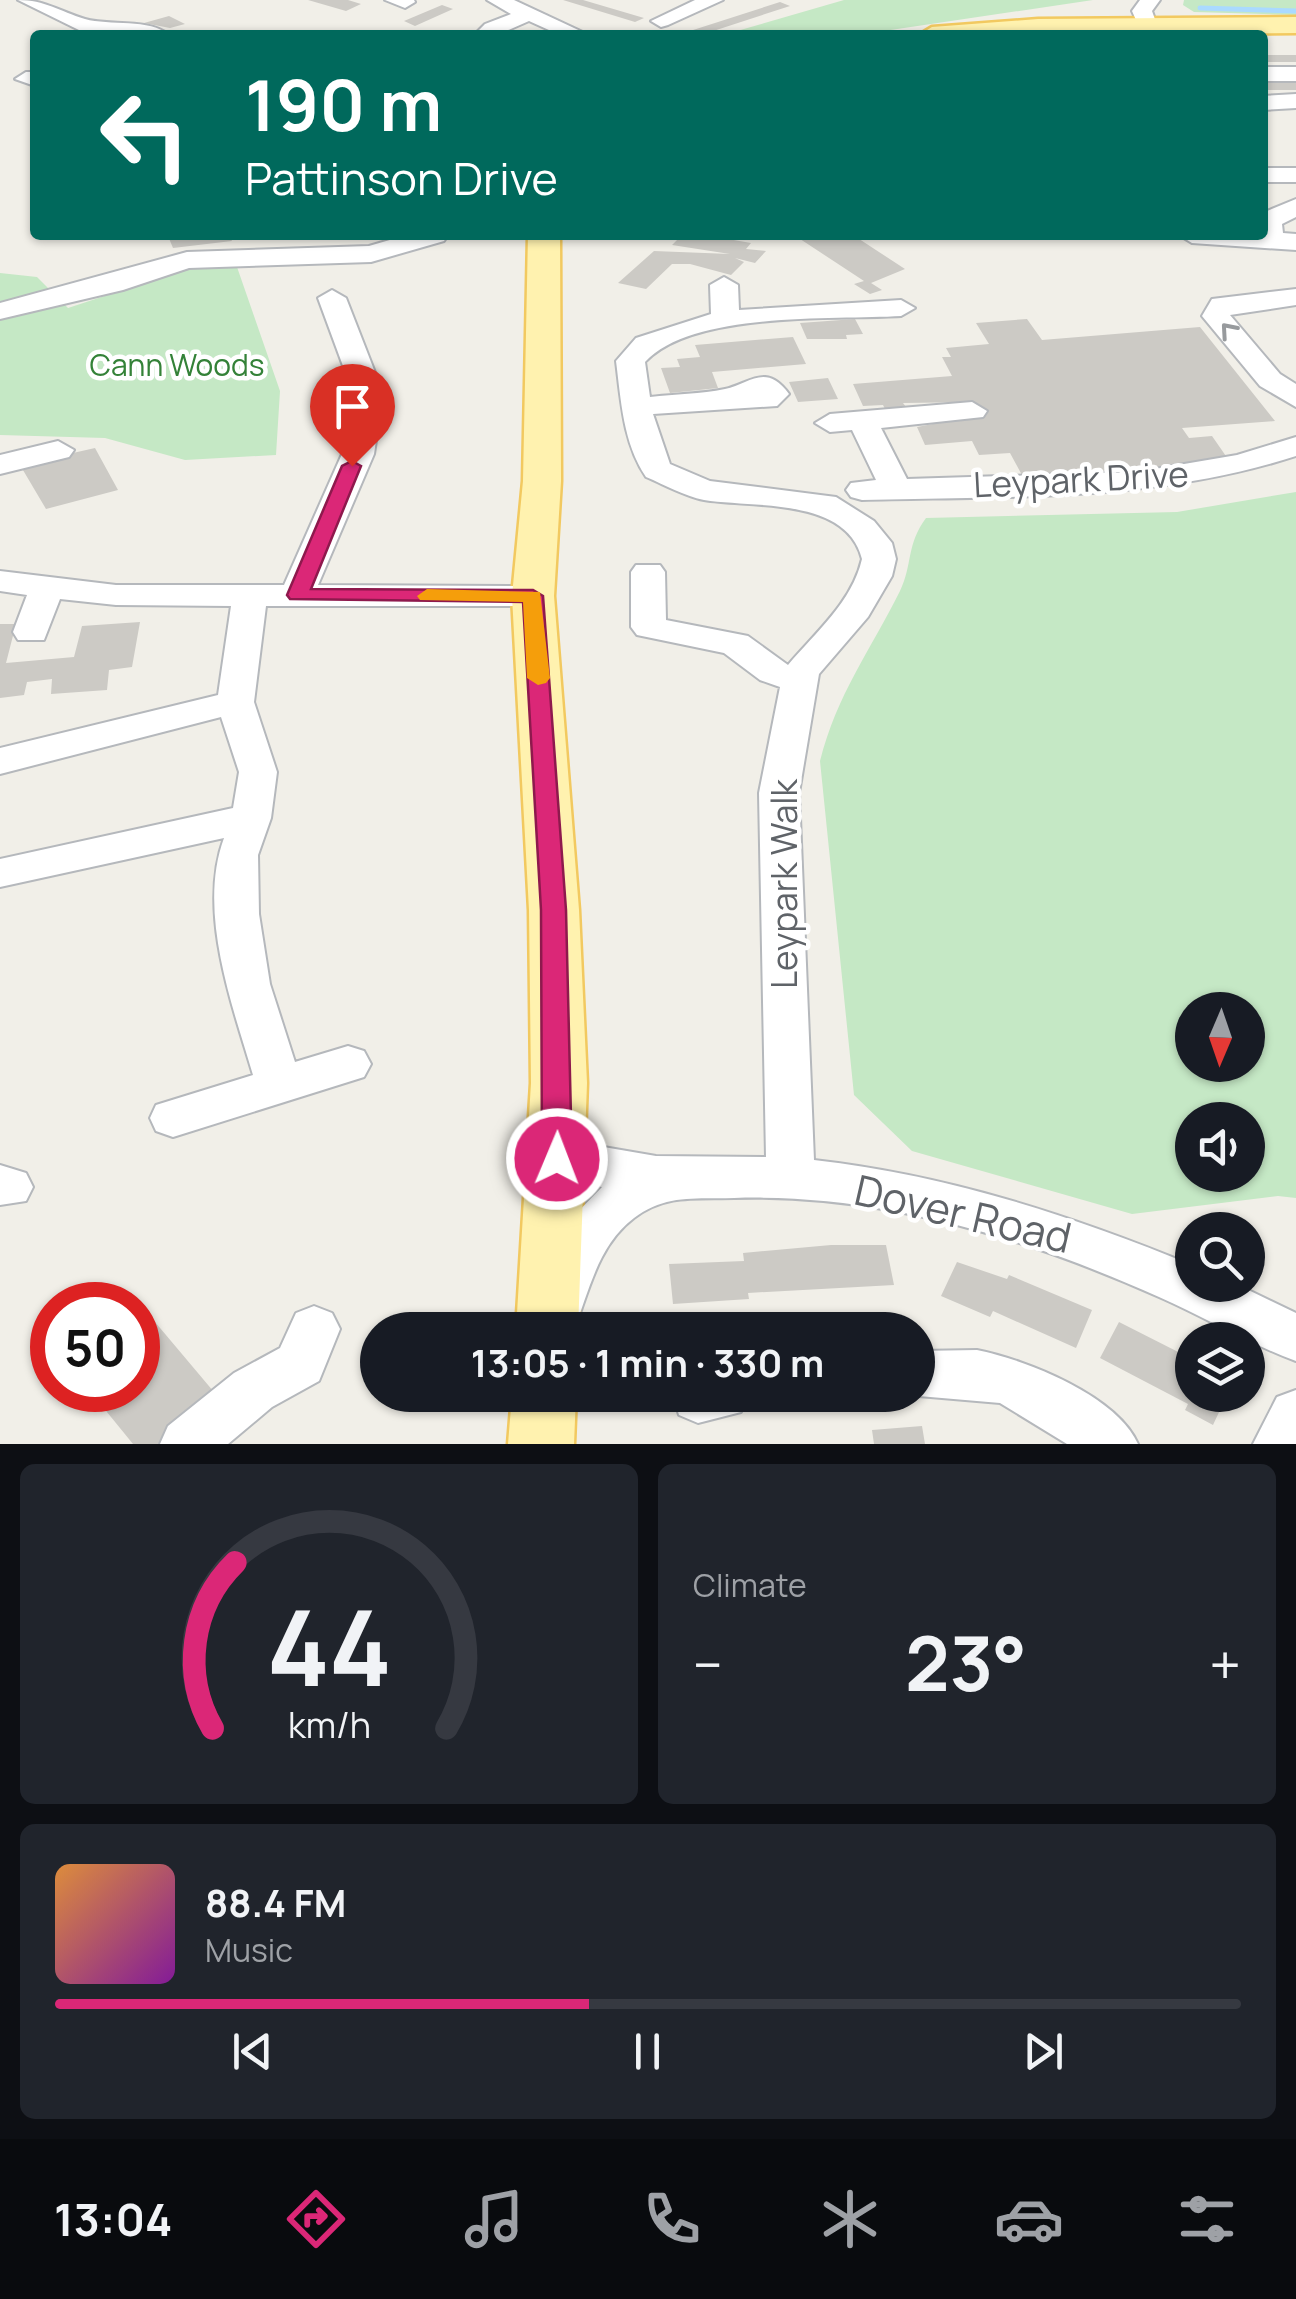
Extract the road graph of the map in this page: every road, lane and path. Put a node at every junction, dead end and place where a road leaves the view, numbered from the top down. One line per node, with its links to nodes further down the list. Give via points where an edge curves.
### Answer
1 (28, 0): 8 (street, via 81,26)
2 (496, 0): 5 (street)
3 (713, 0): 6 (street)
4 (1148, 13): 7 (main road); 11 (main road)
5 (530, 14): 9 (street); 10 (street)
6 (661, 21)
7 (1296, 25)
8 (115, 30)
9 (490, 30)
10 (567, 30)
11 (981, 30)
12 (1268, 74): 13 (street)
13 (1296, 74)
14 (1296, 101): 15 (street)
15 (1268, 103)
16 (1268, 175): 17 (street)
17 (1296, 175)
18 (1296, 208): 19 (street)
19 (1268, 224)
20 (418, 240): 28 (street, via 371,254 187,260)
21 (544, 240): 44 (main road, via 542,480)
22 (1257, 240): 23 (street)
23 (1283, 242)
24 (724, 285): 29 (street)
25 (332, 298): 43 (street, via 368,393 358,454)
26 (1296, 301): 31 (street, one-way to 26, via 1270,380 1216,316 1222,305)
27 (902, 308): 29 (street, via 845,301)
28 (0, 310)
29 (724, 320): 32 (street, via 645,341 630,361)
30 (745, 396): 32 (street)
31 (1296, 398)
32 (638, 406): 38 (street, via 657,470 704,490 808,500 844,512)
33 (972, 410): 37 (street, via 846,421)
34 (1296, 446): 37 (street, Leypark Drive, via 1214,472)
35 (58, 450): 36 (street)
36 (0, 465)
37 (896, 489): 38 (street)
38 (862, 509): 46 (street, Leypark Walk, via 879,559 875,576)
39 (648, 572): 46 (street, via 649,627 735,644 774,672)
40 (0, 581): 41 (street)
41 (46, 589): 42 (street); 45 (street)
42 (250, 595): 43 (street); 47 (street)
43 (298, 595): 44 (street)
44 (533, 596): 54 (main road, via 554,910)
45 (31, 632)
46 (800, 681): 56 (street, Leypark Walk, via 780,792)
47 (234, 702): 48 (street); 49 (street, via 258,772)
48 (0, 762)
49 (251, 818): 50 (street); 52 (street, via 238,855 238,914 248,984)
50 (0, 872)
51 (348, 1064): 52 (street)
52 (279, 1084): 53 (street)
53 (173, 1118)
54 (557, 1159): 55 (street, Dover Road); 57 (main road)
55 (669, 1178): 56 (street, Dover Road); 58 (street, Dover Road, via 606,1207 591,1226)
56 (791, 1178): 60 (street, Dover Road, via 882,1190 1041,1226 1200,1288)
57 (549, 1312)
58 (555, 1312)
59 (314, 1329): 64 (street, via 300,1364 253,1390)
60 (1296, 1338)
61 (935, 1373): 66 (street, via 958,1370 1032,1388)
62 (543, 1412): 65 (main road)
63 (1296, 1415): 67 (street)
64 (187, 1444)
65 (541, 1444)
66 (1110, 1444)
67 (1280, 1444)

